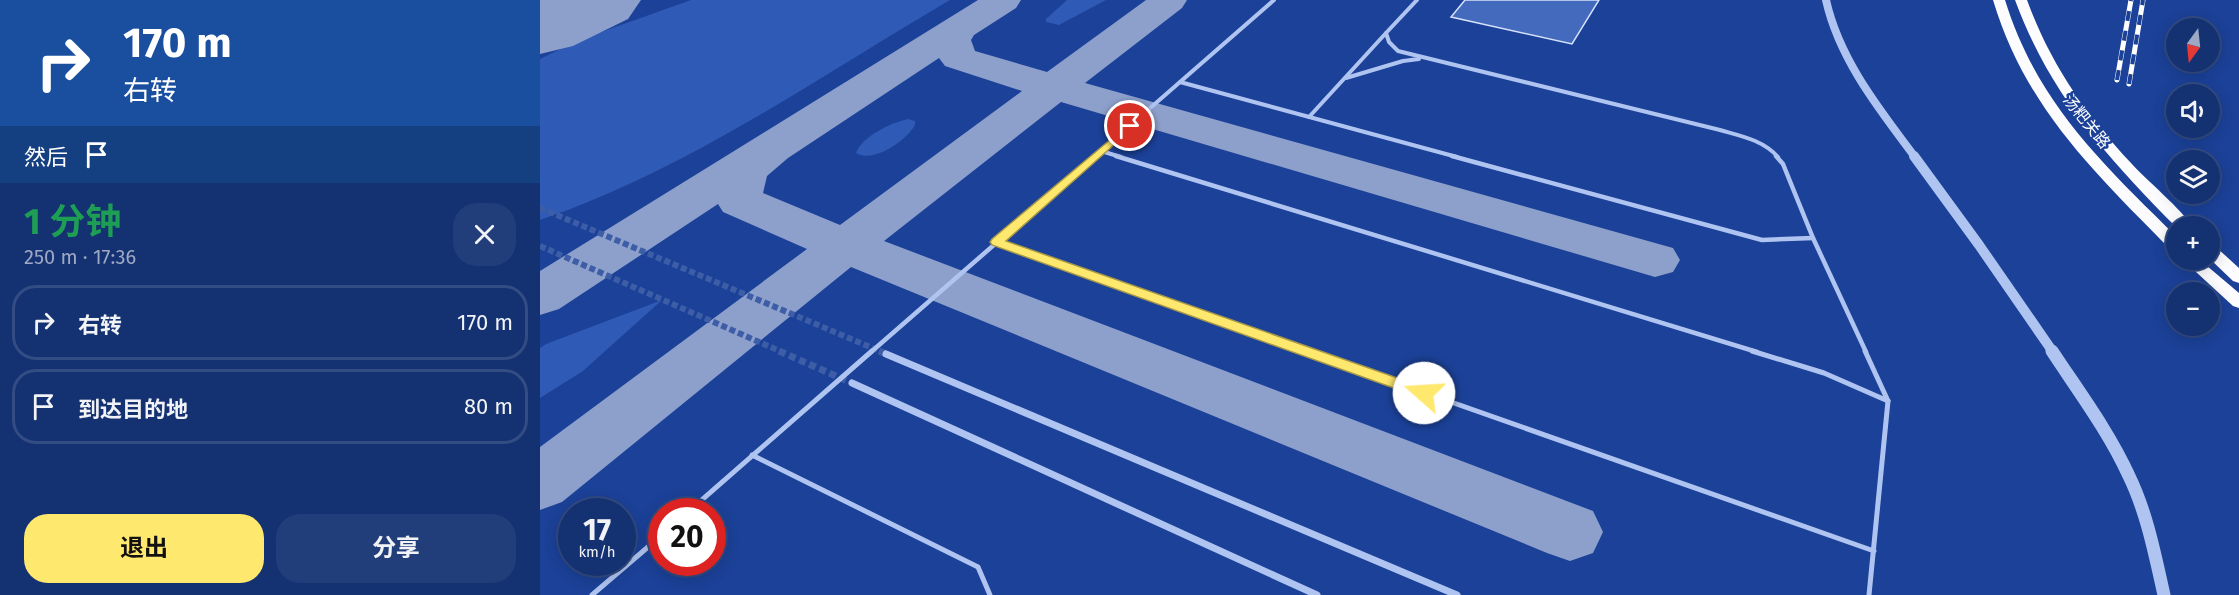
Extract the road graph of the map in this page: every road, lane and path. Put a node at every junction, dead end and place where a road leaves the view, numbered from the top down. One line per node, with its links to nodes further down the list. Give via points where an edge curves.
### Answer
1 (1274, 0): 9 (lane)
2 (1417, 0): 6 (lane)
3 (1826, 0): 32 (street, via 1832,30 1866,86 2007,285 2113,445 2142,508)
4 (1999, 0): 13 (highway, 汤粑关路, via 2023,61 2054,110 2115,183)
5 (2021, 0): 12 (highway, 汤粑关路, via 2040,48 2074,104 2112,152)
6 (1386, 33): 7 (lane, via 1398,51); 8 (lane)
7 (1421, 58): 8 (lane); 14 (lane, via 1751,139 1770,148 1783,164)
8 (1344, 78): 10 (lane)
9 (1180, 82): 10 (lane); 11 (lane)
10 (1309, 117): 14 (lane, via 1762,240)
11 (1101, 151): 15 (lane); 22 (lane, via 1824,373)
12 (2174, 216)
13 (2166, 235)
14 (1813, 238): 22 (lane)
15 (997, 242): 23 (lane); 26 (lane)
16 (2220, 260): 18 (highway)
17 (2202, 270): 19 (highway)
18 (2239, 277)
19 (2239, 302)
20 (886, 354): 30 (street)
21 (852, 383): 29 (street)
22 (1888, 401): 26 (lane)
23 (752, 455): 24 (lane); 28 (lane, via 978,567)
24 (704, 498)
25 (648, 547): 27 (lane)
26 (1874, 551): 31 (lane)
27 (592, 595)
28 (990, 595)
29 (1317, 595)
30 (1457, 595)
31 (1869, 595)
32 (2164, 595)

